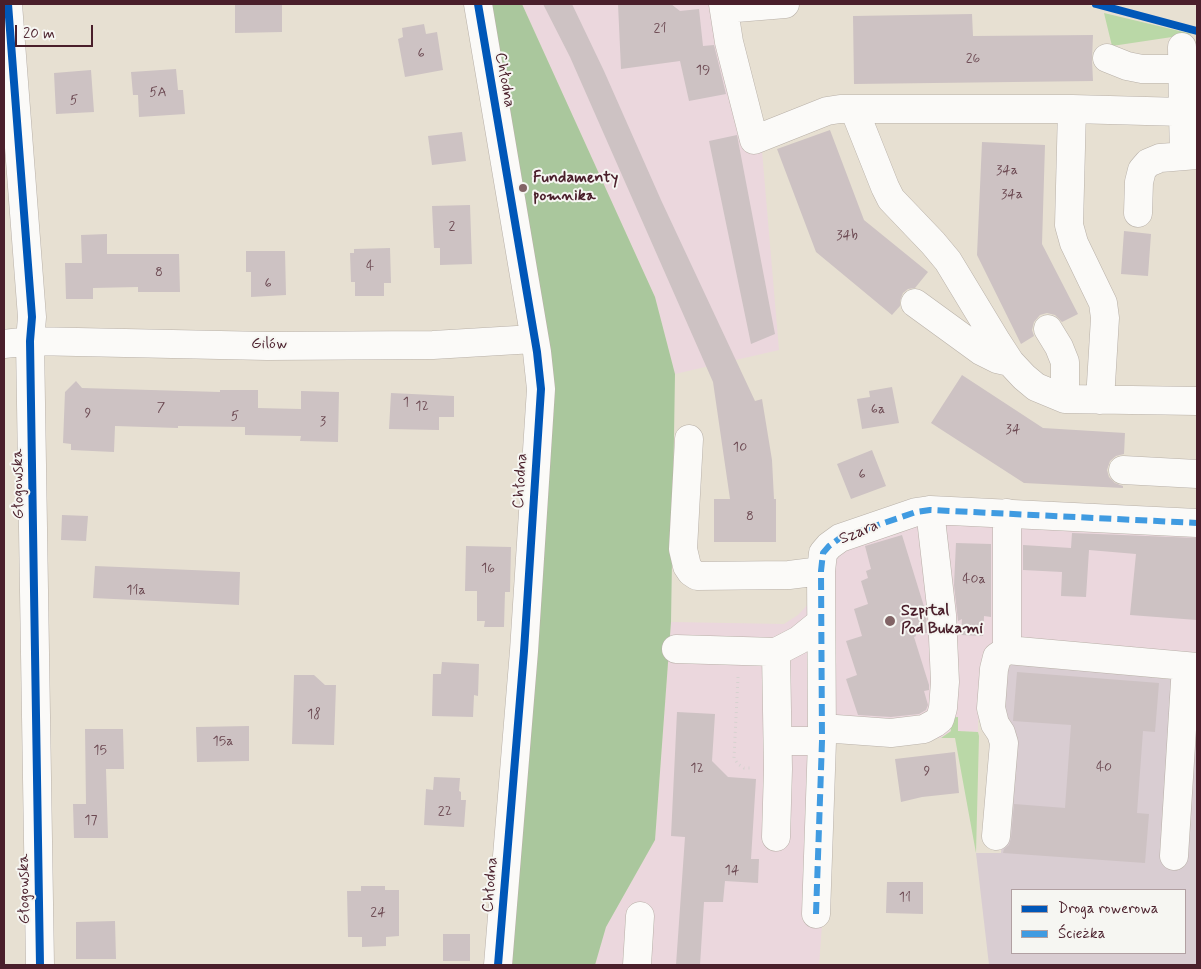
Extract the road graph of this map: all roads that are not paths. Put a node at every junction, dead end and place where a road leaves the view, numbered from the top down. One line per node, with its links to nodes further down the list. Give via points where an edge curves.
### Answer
1 (8, 4): 16 (street, Głogowska, via 32,317)
2 (478, 4): 15 (street, Chłodna)
3 (784, 4): 4 (street)
4 (724, 7): 8 (street, via 729,42 754,140 827,111)
5 (1182, 47): 7 (street)
6 (1107, 58): 7 (street, via 1142,69 1175,69)
7 (1182, 74): 10 (street)
8 (854, 109): 9 (street); 17 (street, via 891,198 948,261)
9 (1072, 109): 10 (street); 19 (street, via 1069,225 1074,243 1103,304)
10 (1190, 112): 11 (street)
11 (1191, 155): 12 (street, via 1160,158 1148,163 1139,182)
12 (1138, 213)
13 (915, 303): 17 (street, via 981,351)
14 (1048, 329): 18 (street, via 1065,362)
15 (534, 339): 16 (street, Gilów, via 277,346); 41 (street, Chłodna, via 541,389 540,407)
16 (17, 343): 40 (street, Głogowska)
17 (1010, 362): 18 (street, via 1036,387)
18 (1065, 399): 19 (street)
19 (1100, 400): 20 (street)
20 (1197, 401)
21 (689, 439): 27 (street, via 683,548 691,572 697,576 789,575)
22 (1123, 470): 23 (street)
23 (1197, 474)
24 (930, 510): 25 (street, Szara); 27 (street, Szara, via 840,538 824,553); 33 (street, via 942,615 945,682 940,719 924,728 891,733)
25 (1007, 513): 26 (street, Szara); 30 (street)
26 (1197, 523)
27 (822, 570): 28 (street, Szara)
28 (820, 623): 31 (street, via 799,640); 33 (street, Szara)
29 (676, 649): 31 (street)
30 (1007, 650): 32 (street); 35 (street, via 997,657 991,708 1004,743)
31 (776, 652): 34 (street)
32 (1192, 667): 37 (street)
33 (822, 735): 34 (street); 38 (street, Szara)
34 (778, 741): 36 (street)
35 (996, 836)
36 (776, 837)
37 (1174, 856)
38 (816, 914)
39 (640, 916): 42 (street)
40 (40, 965)
41 (498, 965)
42 (637, 965)

